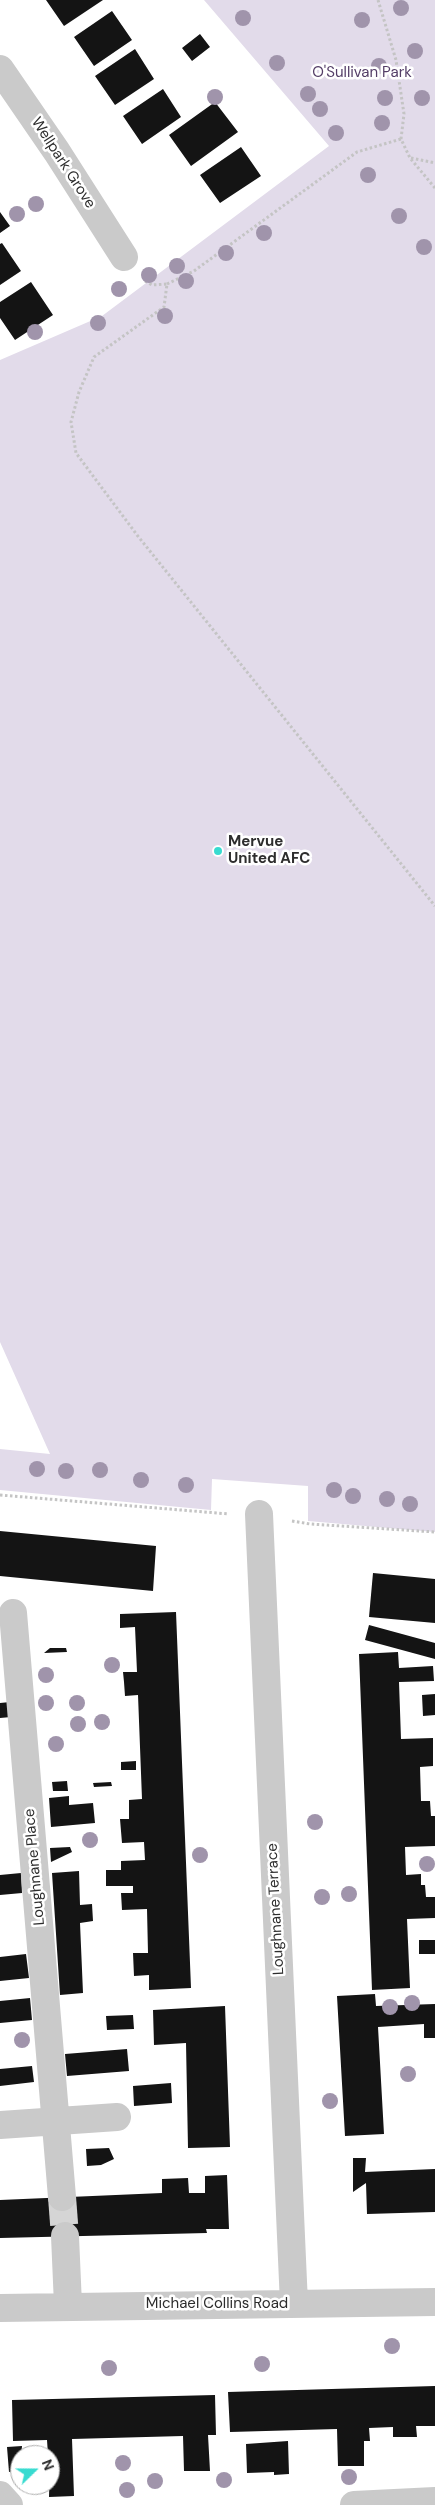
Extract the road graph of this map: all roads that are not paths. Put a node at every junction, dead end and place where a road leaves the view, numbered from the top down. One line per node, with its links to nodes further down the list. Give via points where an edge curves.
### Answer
1 (0, 69): 2 (street, Wellpark Grove)
2 (124, 257)
3 (259, 1514): 11 (street, Loughnane Terrace)
4 (13, 1613): 6 (street, Loughnane Place)
5 (117, 2117): 6 (street)
6 (57, 2121): 7 (street); 8 (street, Loughnane Place)
7 (0, 2125)
8 (62, 2198)
9 (65, 2236): 12 (street)
10 (435, 2302): 11 (street, Michael Collins Road)
11 (294, 2304): 12 (street, Michael Collins Road)
12 (68, 2305): 13 (street, Michael Collins Road)
13 (0, 2308)
14 (0, 2495): 16 (street)
15 (435, 2501): 17 (street)
16 (9, 2505)
17 (354, 2505)

